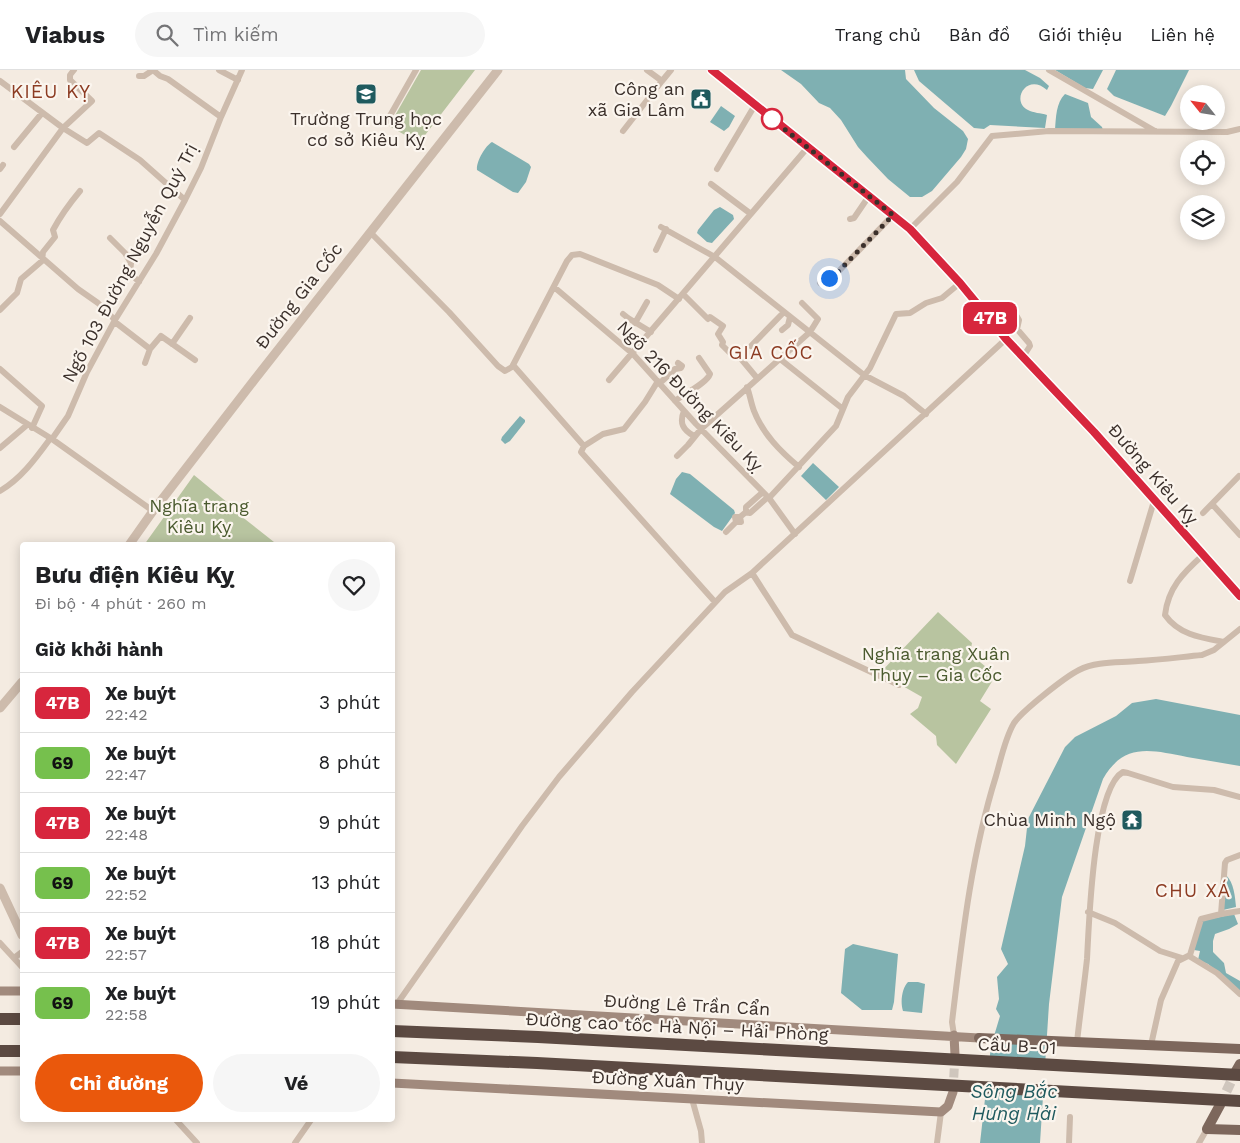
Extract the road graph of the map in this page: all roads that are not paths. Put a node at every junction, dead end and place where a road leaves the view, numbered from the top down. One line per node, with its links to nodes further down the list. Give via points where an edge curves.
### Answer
1 (74, 70): 18 (street, via 70,80 92,101)
2 (220, 70): 11 (street)
3 (242, 70): 11 (street, Ngõ 103 Đường Nguyễn Quý Trị)
4 (416, 70): 17 (street)
5 (498, 70): 35 (street, Đường Gia Cốc)
6 (648, 70): 13 (street)
7 (671, 70): 13 (street)
8 (712, 70): 14 (main road, Đường Kiêu Kỵ)
9 (1049, 70): 21 (street)
10 (139, 76): 16 (street, via 152,70)
11 (238, 80): 16 (street, Ngõ 103 Đường Nguyễn Quý Trị)
12 (0, 81): 15 (street)
13 (662, 81): 20 (street)
14 (755, 105): 23 (main road, Đường Kiêu Kỵ); 24 (street)
15 (42, 113): 18 (street); 22 (street)
16 (221, 117): 28 (street, Ngõ 103 Đường Nguyễn Quý Trị)
17 (387, 121)
18 (63, 128): 28 (street, via 87,143 99,133 140,160); 29 (street)
19 (1240, 129): 21 (street, via 1227,132)
20 (623, 131)
21 (1156, 132): 34 (street, via 1048,131 992,136 957,182)
22 (14, 147)
23 (808, 147): 27 (main road, Đường Kiêu Kỵ); 30 (street)
24 (717, 169)
25 (711, 184): 30 (street)
26 (80, 191): 38 (street, via 63,212 55,226 56,237 45,248)
27 (869, 196): 31 (main road, Đường Kiêu Kỵ); 32 (street)
28 (185, 200): 40 (street, Ngõ 103 Đường Nguyễn Quý Trị)
29 (0, 214)
30 (751, 214): 39 (street)
31 (893, 215): 34 (main road, Đường Kiêu Kỵ); 42 (street, via 838,272)
32 (850, 219)
33 (0, 221): 38 (street)
34 (910, 229): 41 (main road, Đường Kiêu Kỵ)
35 (370, 232): 69 (street, via 450,312 498,366 505,371); 94 (street, Đường Gia Cốc)
36 (110, 238): 40 (street, via 125,253 131,263 130,273)
37 (656, 250): 39 (street, via 664,228)
38 (42, 257): 47 (street, via 40,264 21,278 17,293); 53 (street)
39 (714, 257): 44 (street); 48 (street)
40 (139, 282): 53 (street, Ngõ 103 Đường Nguyễn Quý Trị)
41 (960, 283): 58 (main road, Đường Kiêu Kỵ); 71 (street, via 942,298 910,313 896,314)
42 (820, 284)
43 (554, 287): 44 (street, via 569,257 580,254); 62 (street, Ngõ 216 Đường Kiêu Kỵ); 69 (street)
44 (681, 296): 56 (street); 72 (street, via 708,319 710,317 722,324 718,334 722,345 732,355 737,354)
45 (647, 302): 54 (street)
46 (802, 303): 57 (street, via 818,320)
47 (0, 310)
48 (784, 312): 51 (street); 60 (street)
49 (623, 314): 54 (street)
50 (1016, 315): 63 (street, via 1019,320 1017,329 1030,346)
51 (790, 317): 55 (street); 57 (street)
52 (190, 318): 59 (street)
53 (115, 321): 61 (street); 84 (street, Ngõ 103 Đường Nguyễn Quý Trị, via 68,416)
54 (635, 323): 56 (street)
55 (782, 330)
56 (651, 332): 62 (street)
57 (810, 332): 65 (street); 71 (street)
58 (1006, 339): 63 (main road, Đường Kiêu Kỵ); 80 (street)
59 (172, 344): 61 (street, via 161,336); 66 (street)
60 (751, 346)
61 (150, 349): 67 (street)
62 (633, 354): 73 (street); 74 (street, Ngõ 216 Đường Kiêu Kỵ)
63 (1023, 357): 92 (main road, Đường Kiêu Kỵ)
64 (699, 358): 76 (street, via 710,374 709,378)
65 (780, 358): 72 (street); 78 (street)
66 (195, 360)
67 (145, 363)
68 (678, 363): 74 (street, via 681,368)
69 (513, 365): 85 (street)
70 (0, 368): 81 (street, via 42,406)
71 (864, 375): 78 (street); 80 (street, via 904,396)
72 (757, 378): 75 (street)
73 (609, 380)
74 (659, 382): 76 (street, Ngõ 216 Đường Kiêu Kỵ); 85 (street, via 624,429 603,434)
75 (747, 387): 82 (street); 88 (street, via 753,408 767,435)
76 (675, 400): 79 (street, Ngõ 216 Đường Kiêu Kỵ)
77 (0, 407): 81 (street)
78 (843, 409): 88 (street, via 836,426)
79 (684, 411): 82 (street, Ngõ 216 Đường Kiêu Kỵ); 83 (street, via 683,427)
80 (926, 414): 97 (street)
81 (30, 426): 84 (street); 86 (street)
82 (701, 429): 83 (street); 91 (street, Ngõ 216 Đường Kiêu Kỵ)
83 (694, 436): 87 (street)
84 (51, 439): 90 (street, Ngõ 103 Đường Nguyễn Quý Trị, via 30,466); 94 (street)
85 (584, 446): 104 (street, via 581,450 583,456)
86 (0, 448)
87 (677, 456)
88 (799, 467): 91 (street)
89 (1240, 476): 93 (street)
90 (0, 491)
91 (767, 496): 96 (street); 97 (street, Ngõ 216 Đường Kiêu Kỵ)
92 (1154, 501): 100 (main road, Đường Kiêu Kỵ); 102 (street)
93 (1212, 504): 95 (street); 98 (street)
94 (153, 511): 99 (street, Đường Gia Cốc)
95 (1203, 513)
96 (726, 532)
97 (795, 534): 101 (street)
98 (1240, 535)
99 (131, 542)
100 (1203, 556): 103 (main road, Đường Kiêu Kỵ); 106 (street, via 1173,588 1165,615 1191,635)
101 (752, 573): 104 (street); 108 (street, via 792,635)
102 (1130, 581)
103 (1240, 596)
104 (715, 602): 125 (street, via 560,777)
105 (1240, 629): 106 (street)
106 (1224, 642): 129 (street, via 1202,655 1078,670 1018,718 1007,741 988,803 974,865 952,1022)
107 (20, 684): 109 (street)
108 (899, 685)
109 (0, 708)
110 (1240, 797): 114 (street, via 1214,790 1174,786 1128,773 1118,775 1108,792 1103,812)
111 (1240, 855): 115 (street, via 1225,862)
112 (0, 888): 116 (street)
113 (1240, 911): 115 (street)
114 (1088, 912): 119 (street, via 1115,923 1160,951); 131 (street, via 1086,959)
115 (1221, 914): 119 (street, via 1201,919)
116 (20, 931)
117 (0, 943): 120 (street)
118 (20, 954): 120 (street)
119 (1185, 957): 124 (street, via 1216,973); 134 (street, via 1178,961 1163,994)
120 (14, 958): 121 (street)
121 (20, 965)
122 (0, 991): 123 (main road)
123 (20, 991)
124 (1240, 994)
125 (395, 1004): 129 (main road, Đường Lê Trần Cẩn)
126 (0, 1019): 127 (highway)
127 (20, 1019)
128 (395, 1031): 139 (highway, Đường cao tốc Hà Nội – Hải Phòng)
129 (954, 1035): 130 (main road, Đường Lê Trần Cẩn); 139 (main road)
130 (979, 1038): 131 (main road)
131 (1072, 1042): 134 (main road)
132 (0, 1045): 133 (highway)
133 (20, 1045)
134 (1151, 1045): 135 (main road)
135 (1240, 1049)
136 (0, 1051): 137 (highway)
137 (20, 1051)
138 (395, 1057): 144 (highway)
139 (957, 1058): 140 (highway, Cầu B-01, via 1074,1066)
140 (1239, 1070)
141 (0, 1071): 142 (main road)
142 (20, 1071)
143 (395, 1083): 145 (main road, Đường Xuân Thụy)
144 (955, 1088): 146 (highway); 148 (main road, via 948,1106)
145 (692, 1099): 148 (main road, Đường Xuân Thụy); 156 (street)
146 (1240, 1101)
147 (1220, 1105): 152 (main road)
148 (941, 1112): 157 (street)
149 (1070, 1117): 158 (street)
150 (178, 1122): 154 (street)
151 (310, 1122): 155 (street)
152 (1207, 1129): 153 (main road); 159 (street)
153 (1240, 1130)
154 (197, 1143)
155 (295, 1143)
156 (702, 1143)
157 (937, 1143)
158 (1069, 1143)
159 (1199, 1143)

